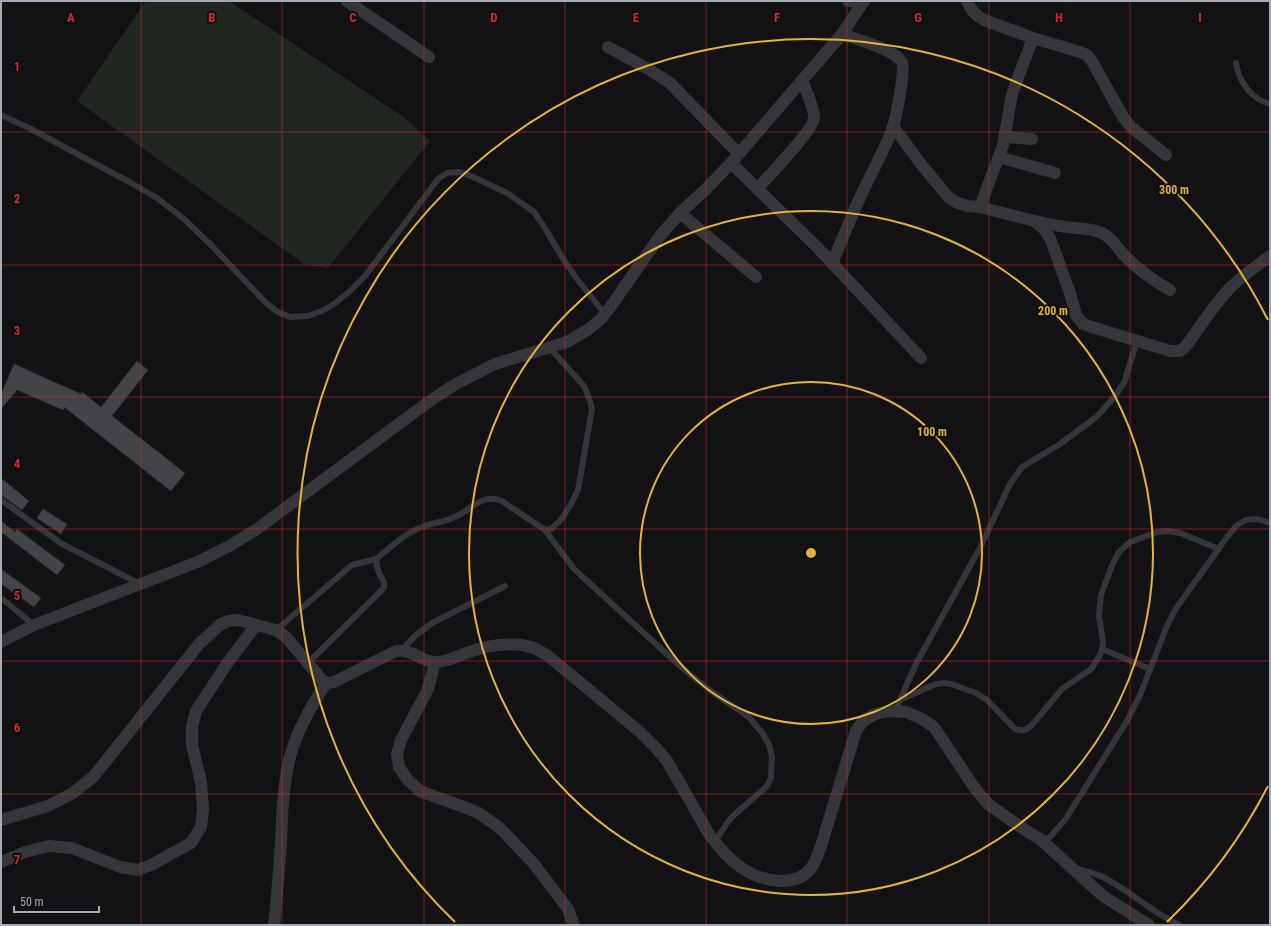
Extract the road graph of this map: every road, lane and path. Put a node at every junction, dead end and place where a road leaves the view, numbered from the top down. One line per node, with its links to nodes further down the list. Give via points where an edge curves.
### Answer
1 (348, 1): 8 (street)
2 (848, 1): 3 (street)
3 (864, 1): 5 (street)
4 (967, 1): 6 (street, via 978,17)
5 (842, 34): 10 (street); 13 (street, via 893,54 902,61 903,76)
6 (1033, 38): 14 (street, via 1012,94); 17 (street, via 1087,55 1123,117 1131,127)
7 (608, 47): 16 (street, via 670,83)
8 (429, 57)
9 (1236, 63): 11 (lane, via 1238,74 1248,90 1263,102)
10 (802, 80): 16 (street); 21 (street, via 814,120 807,132)
11 (1270, 104)
12 (1, 115): 29 (lane, via 157,198 212,245 267,304 290,318 322,311 350,291 365,276 438,179 447,173 459,172 507,193 534,212 573,273)
13 (893, 126): 22 (street, via 948,198 967,206); 26 (street)
14 (1004, 137): 15 (street); 18 (street)
15 (1032, 139)
16 (739, 154): 19 (street)
17 (1166, 155)
18 (999, 157): 20 (street); 22 (street)
19 (731, 163): 21 (street); 23 (street)
20 (1055, 173)
21 (757, 189): 26 (street)
22 (980, 207): 24 (street)
23 (680, 213): 27 (street); 29 (street, via 655,242)
24 (1034, 221): 28 (street, via 1088,229 1108,236 1141,271); 30 (street, via 1050,238 1076,315 1084,324)
25 (1270, 256): 30 (street, via 1231,286 1180,351 1170,351)
26 (832, 264): 32 (street)
27 (756, 277)
28 (1170, 290)
29 (605, 314): 31 (street, via 589,329 568,342)
30 (1138, 341): 51 (lane, via 1124,383 1115,396 1095,418 1060,444 1022,467 1010,484 980,546 916,664)
31 (549, 347): 35 (lane, via 584,386 592,409 578,490 561,520 551,529); 38 (street, via 495,364 454,385 426,403 257,530 200,561)
32 (921, 358)
33 (1, 500): 38 (lane, via 62,544)
34 (1270, 523): 36 (lane, via 1257,519 1246,520 1238,525)
35 (545, 530): 37 (lane, via 502,501 488,498 454,517 420,527); 55 (lane, via 574,569 681,667 749,717 764,734 772,756 768,786 733,816)
36 (1219, 549): 45 (lane, via 1180,533 1168,531 1130,542 1119,552 1101,595 1099,616); 49 (lane, via 1175,610)
37 (376, 559): 43 (lane, via 352,565); 48 (lane, via 376,567 385,585 384,588)
38 (140, 584): 41 (street)
39 (505, 586): 46 (lane, via 432,623)
40 (1, 598): 41 (lane)
41 (34, 625): 44 (street)
42 (256, 625): 43 (street); 53 (street, via 238,620 220,624 199,644 94,776 73,793 48,806); 56 (street, via 196,711 192,727 192,745 201,782 204,809 201,826 191,843 138,870 120,867 72,848 49,846)
43 (276, 630): 48 (street, via 286,637)
44 (1, 642)
45 (1102, 649): 49 (lane); 51 (lane, via 1091,669 1062,689 1026,730 1015,729 987,700 976,693 951,684 936,684)
46 (402, 650): 47 (street); 50 (street, via 334,682)
47 (435, 662): 55 (street, via 442,662 491,645 519,645 534,648 548,655 656,748 667,761); 59 (street, via 428,689 397,754 399,767 420,791 477,812 500,828 538,869 568,909)
48 (308, 663): 50 (street)
49 (1150, 669): 54 (lane, via 1127,721 1065,820 1049,838)
50 (322, 680): 58 (street, via 326,683 299,731 284,787)
51 (900, 700): 52 (lane)
52 (895, 711): 54 (street, via 906,712 934,727 988,804); 55 (street, via 875,714 863,721 856,730 816,860 811,870 802,877 790,881 759,878 736,864)
53 (1, 820)
54 (1040, 839): 57 (street)
55 (715, 842)
56 (1, 862)
57 (1070, 867): 60 (street, via 1103,896); 61 (lane, via 1102,877)
58 (274, 925)
59 (574, 925)
60 (1149, 925)
61 (1179, 925)

